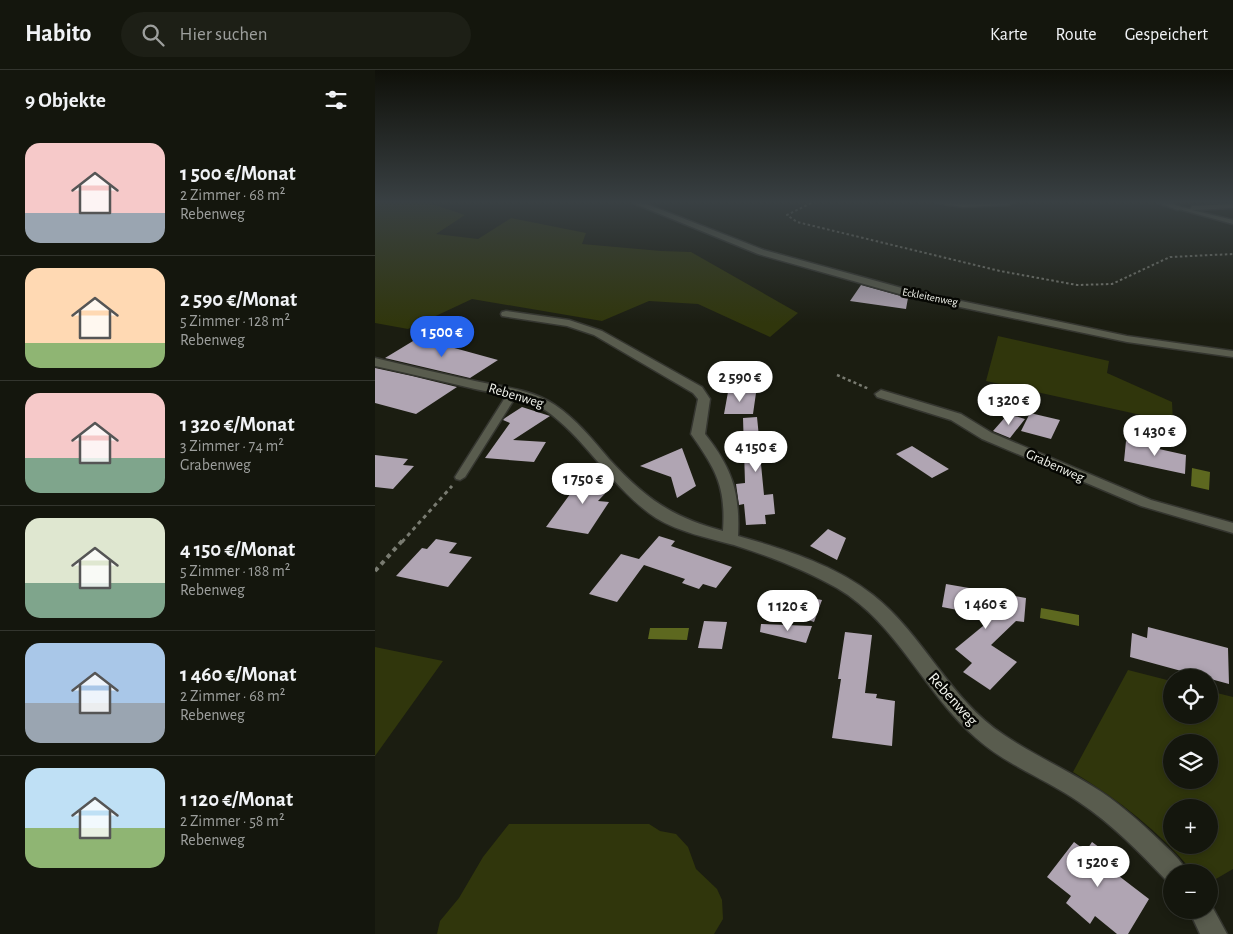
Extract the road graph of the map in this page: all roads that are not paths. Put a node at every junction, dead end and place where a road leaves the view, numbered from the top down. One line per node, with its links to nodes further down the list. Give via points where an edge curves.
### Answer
1 (739, 243): 3 (street, Eckleitenweg, via 900,291 1127,340)
2 (506, 314): 9 (street, via 586,328 660,366 698,390 703,399 698,434 727,478 732,516)
3 (1233, 354)
4 (375, 362): 5 (street, Rebenweg)
5 (513, 393): 7 (lane); 9 (street, Rebenweg, via 537,400 558,412 618,477 664,516)
6 (881, 394): 8 (street, Grabenweg, via 956,417 987,436 1146,503)
7 (460, 477)
8 (1233, 528)
9 (731, 539): 10 (street, Rebenweg, via 820,572 848,586 882,613 953,703 981,730 1004,748 1086,794 1145,842)
10 (1166, 864)
11 (1206, 919): 12 (street)
12 (1214, 934)

